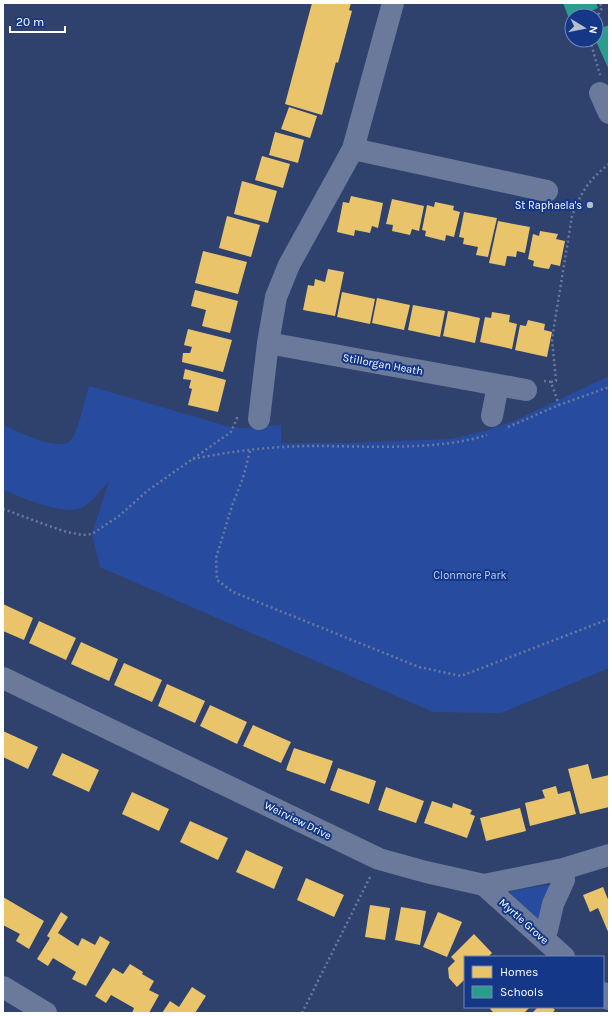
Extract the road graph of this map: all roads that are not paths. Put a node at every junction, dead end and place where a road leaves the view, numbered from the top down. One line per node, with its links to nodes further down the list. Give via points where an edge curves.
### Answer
1 (393, 3): 4 (street)
2 (600, 93): 3 (street)
3 (609, 113)
4 (353, 150): 5 (street); 6 (street, via 289,265 276,297)
5 (547, 191)
6 (268, 343): 7 (street, Stillorgan Heath); 9 (street)
7 (498, 385): 8 (street, Stillorgan Heath); 10 (street)
8 (526, 390)
9 (261, 419)
10 (495, 427)
11 (3, 678): 14 (street, Weirview Drive, via 379,858)
12 (609, 854): 13 (street, Weirview Drive)
13 (564, 869): 14 (street, Weirview Drive); 15 (street, via 564,880 553,904 547,930)
14 (484, 885): 15 (street, Myrtle Grove)
15 (542, 937): 16 (street, Myrtle Grove)
16 (563, 956)
17 (3, 987): 18 (street)
18 (46, 1013)

